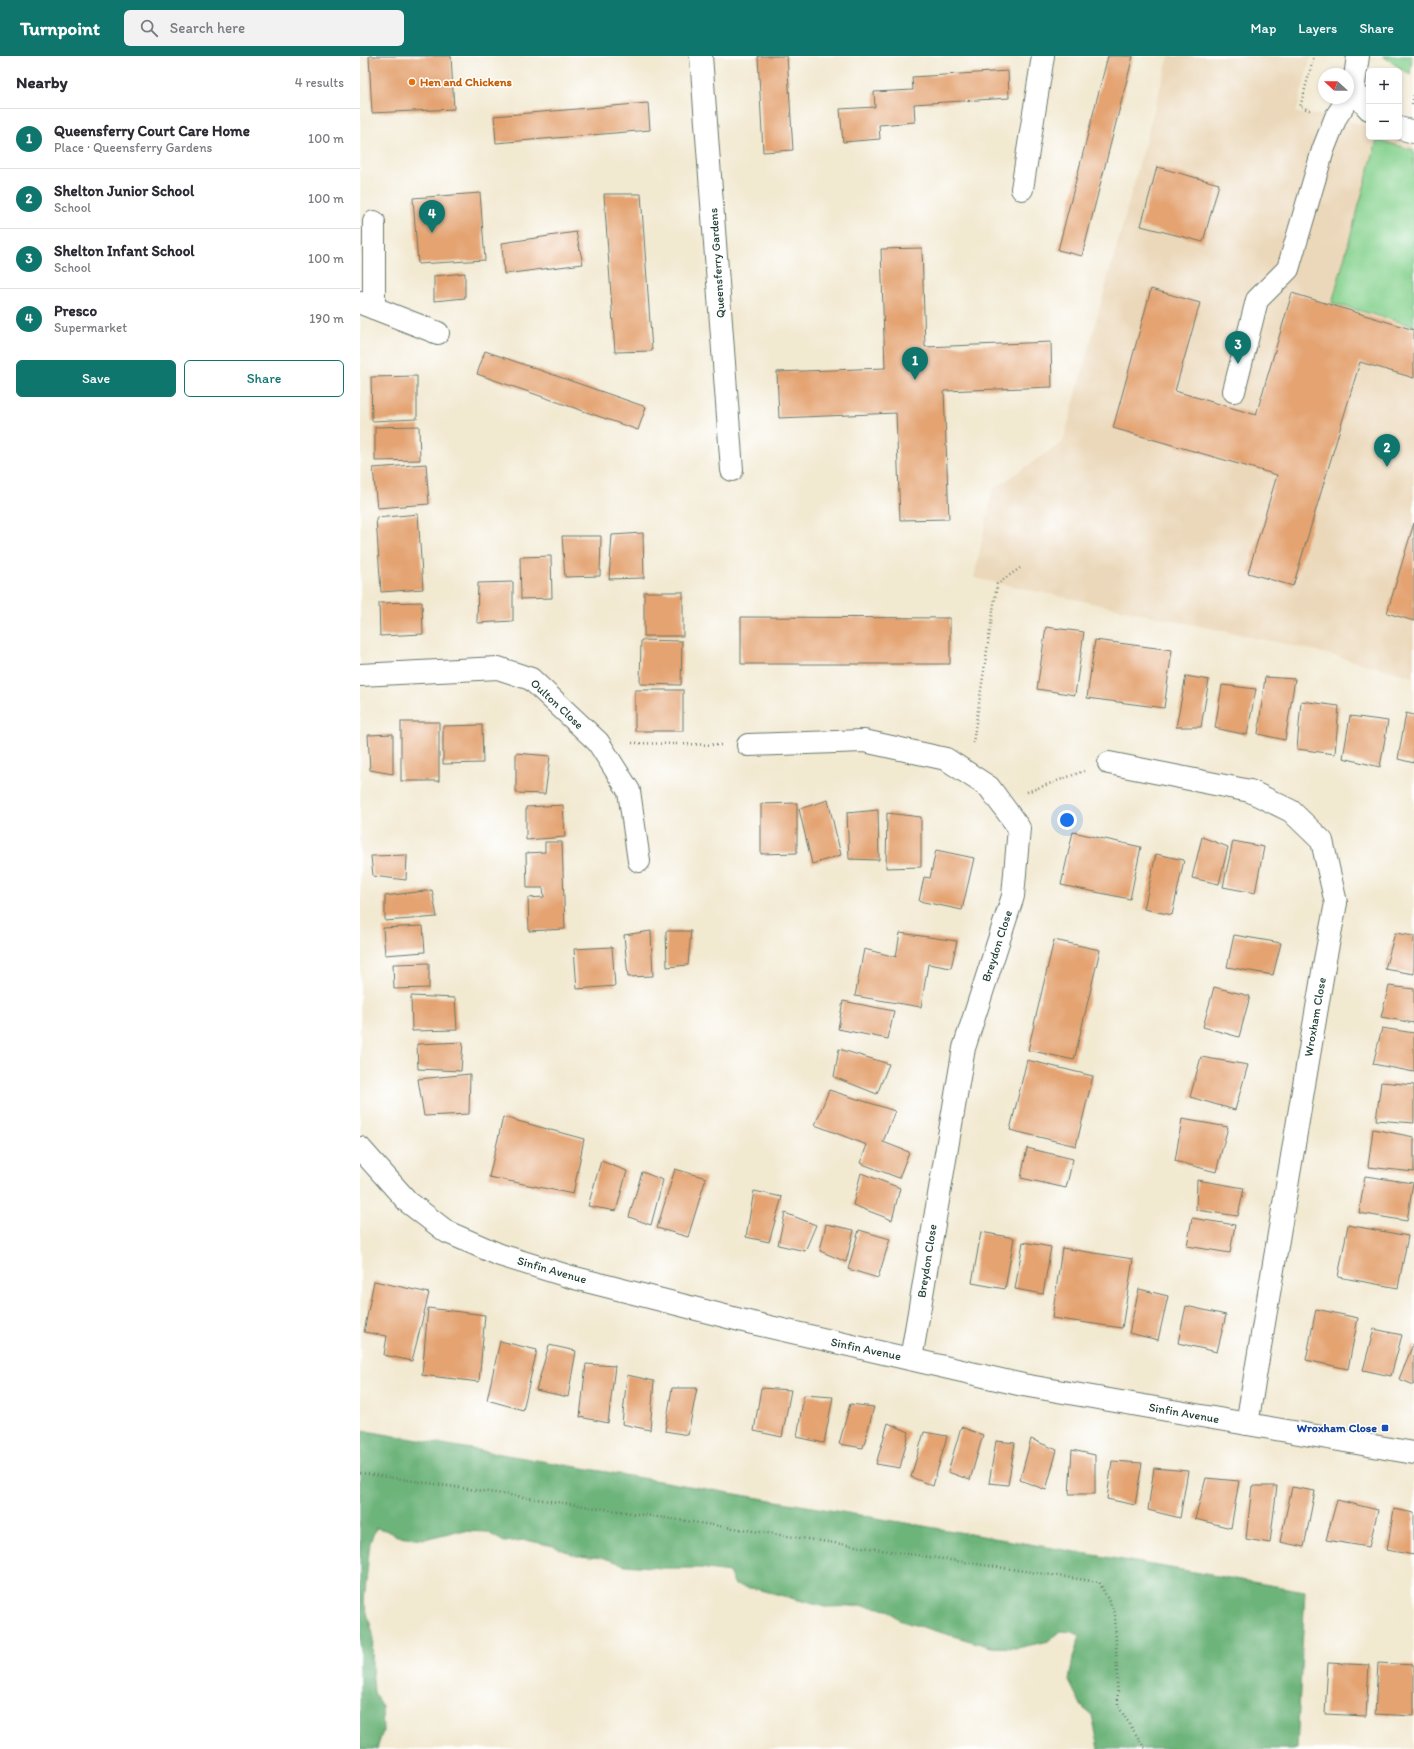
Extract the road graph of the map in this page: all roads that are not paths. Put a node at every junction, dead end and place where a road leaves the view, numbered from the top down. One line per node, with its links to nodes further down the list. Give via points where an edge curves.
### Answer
1 (701, 56): 15 (street, Queensferry Gardens)
2 (1043, 56): 10 (street)
3 (1358, 56): 4 (street)
4 (1354, 84)
5 (1354, 92): 7 (street)
6 (1344, 104): 14 (street, via 1336,117 1323,150 1288,269 1257,300)
7 (1366, 106)
8 (1402, 129): 9 (street)
9 (1414, 132)
10 (1022, 189)
11 (374, 222): 12 (street)
12 (367, 305): 13 (street)
13 (438, 333)
14 (1234, 391)
15 (732, 470)
16 (360, 675): 19 (street, Oulton Close, via 498,668 531,679 598,742 629,791)
17 (748, 746): 21 (street, Breydon Close, via 864,741 946,759 989,787 1019,828 1013,896 964,1048)
18 (1109, 762): 22 (street, Wroxham Close, via 1250,791 1291,811 1322,841 1336,903)
19 (639, 861)
20 (360, 1148): 21 (street, Sinfin Avenue, via 408,1202 448,1232 500,1255 571,1277 748,1322)
21 (911, 1359): 22 (street, Sinfin Avenue, via 1024,1385)
22 (1247, 1424): 23 (street, Sinfin Avenue)
23 (1414, 1453)

